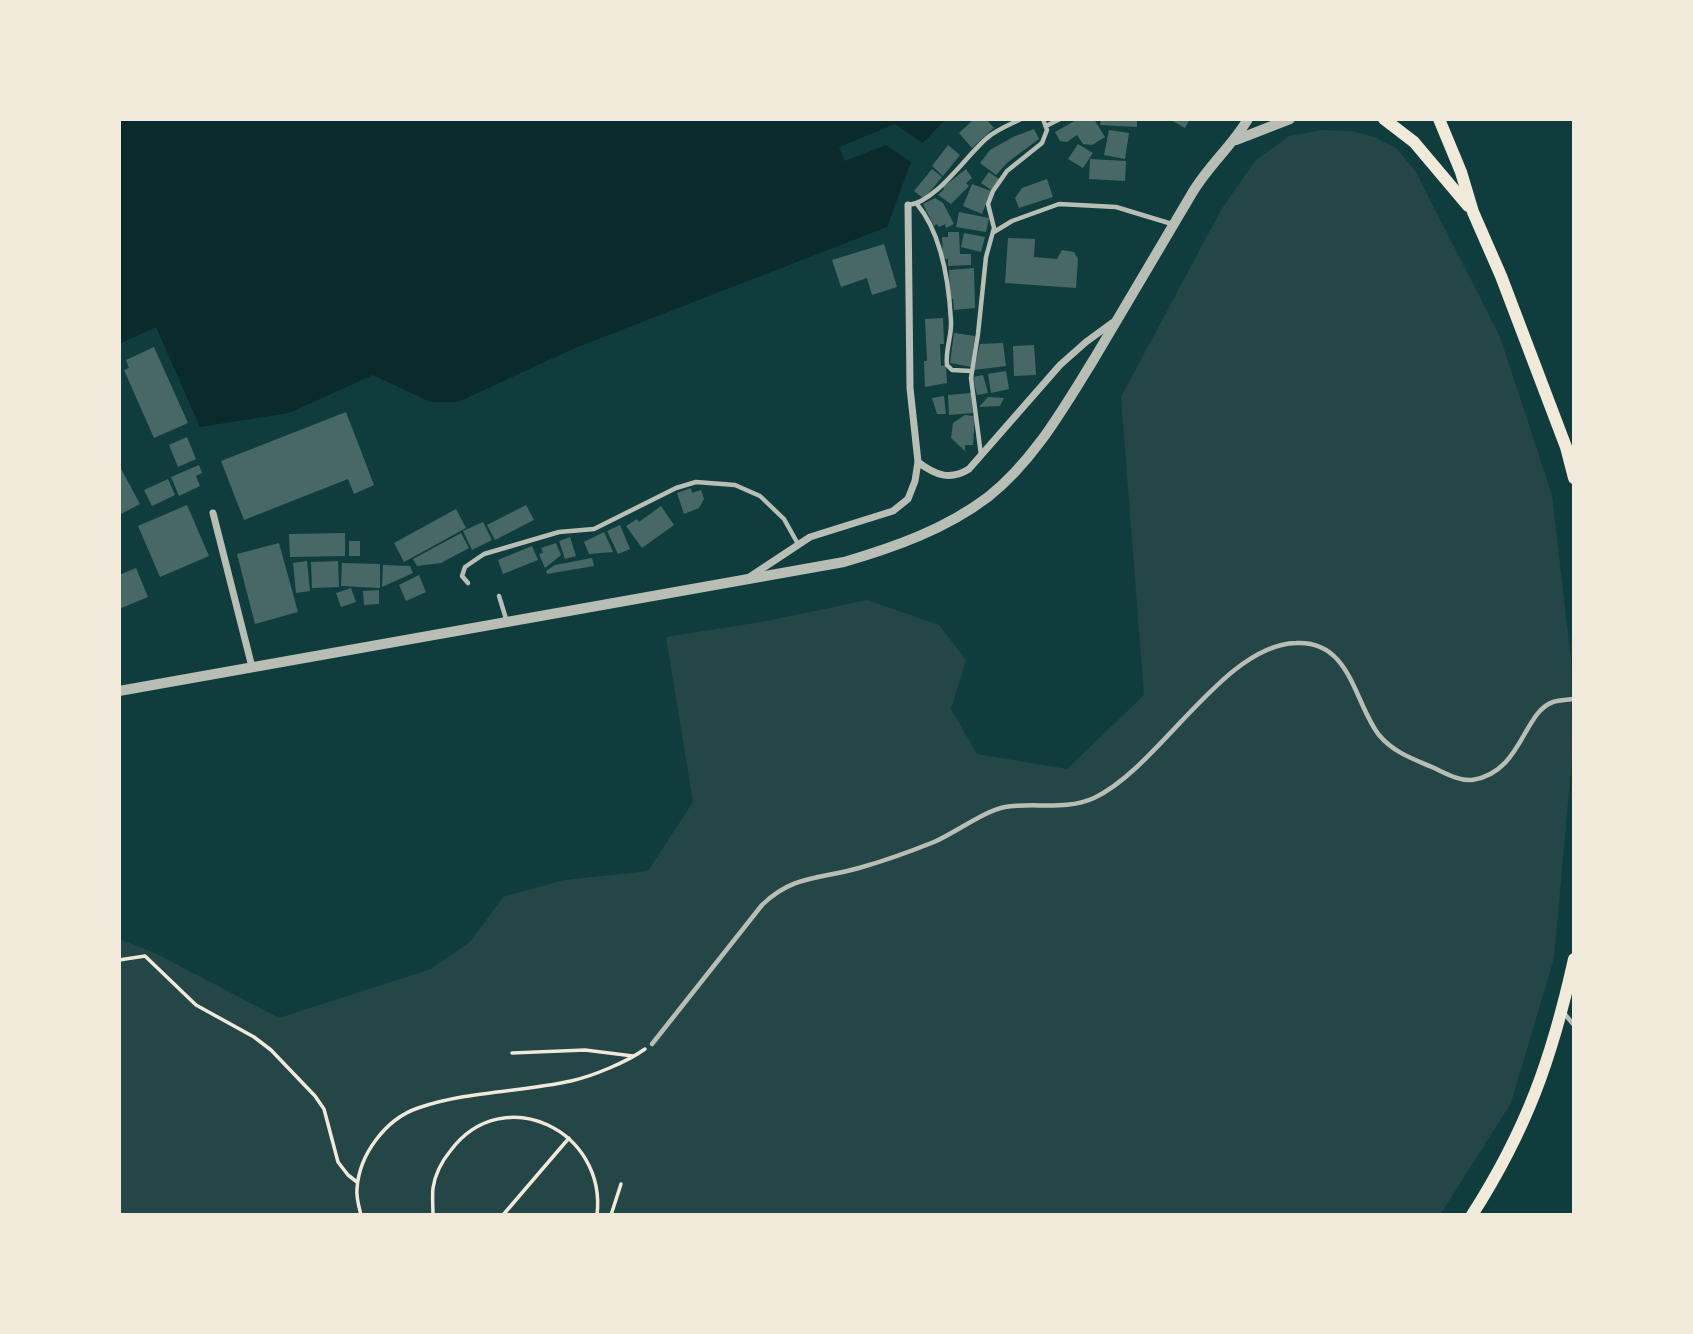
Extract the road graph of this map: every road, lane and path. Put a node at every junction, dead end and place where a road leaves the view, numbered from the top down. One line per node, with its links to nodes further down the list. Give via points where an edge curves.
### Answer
1 (1021, 119): 10 (lane, via 987,138 938,190)
2 (1043, 119): 8 (lane)
3 (1060, 119): 8 (lane)
4 (1248, 119): 9 (street)
5 (1290, 119): 9 (street)
6 (1384, 119): 12 (main road, via 1415,142)
7 (1439, 119): 12 (main road)
8 (1046, 126): 14 (lane, via 1042,143 1007,171 993,191 988,208 994,219)
9 (1236, 140): 13 (street, via 1195,188)
10 (917, 204): 11 (lane); 16 (lane, via 934,234 945,273 951,323 947,365 952,370)
11 (908, 205): 18 (street, via 910,388)
12 (1472, 212): 19 (main road, via 1501,276)
13 (1173, 224): 14 (lane, via 1116,206 1059,204); 15 (street)
14 (993, 233): 16 (lane)
15 (1117, 320): 17 (street, via 1060,365); 22 (street, via 1035,448 1005,482 972,509 876,553)
16 (971, 371): 17 (lane)
17 (981, 456): 18 (street, via 962,473 949,477)
18 (918, 462): 21 (street, via 911,492 899,508 818,534)
19 (1574, 478)
20 (213, 513): 26 (street)
21 (799, 545): 22 (street); 23 (lane, via 784,519 760,496 735,485 696,482 594,529 559,532 479,557 463,571)
22 (744, 580): 25 (street)
23 (467, 583)
24 (499, 596): 25 (lane)
25 (507, 622): 26 (street)
26 (253, 667): 27 (street)
27 (119, 691)
28 (1574, 699): 33 (lane, via 1552,702 1538,713 1517,750 1495,770 1461,780 1388,744 1373,726 1351,678 1335,659 1306,643 1279,646 1220,682 1131,773 1094,798 1070,805 1003,807 936,842 784,887 762,905)
29 (1574, 959): 31 (main road)
30 (119, 960): 37 (path, via 145,956 188,999 271,1050 320,1102 338,1162)
31 (1562, 1012): 32 (lane); 44 (main road, via 1540,1085 1520,1131)
32 (1574, 1025)
33 (652, 1044): 35 (path)
34 (512, 1053): 35 (path, via 585,1050)
35 (635, 1056): 37 (path, via 574,1080 418,1108 393,1122 371,1147)
36 (569, 1138): 40 (path, via 536,1120 509,1118 482,1124 459,1139 442,1161 433,1188); 41 (path); 42 (path, via 594,1175)
37 (358, 1183): 39 (path)
38 (621, 1184): 43 (path)
39 (361, 1215)
40 (433, 1215)
41 (503, 1215)
42 (597, 1215)
43 (611, 1215)
44 (1472, 1215)

